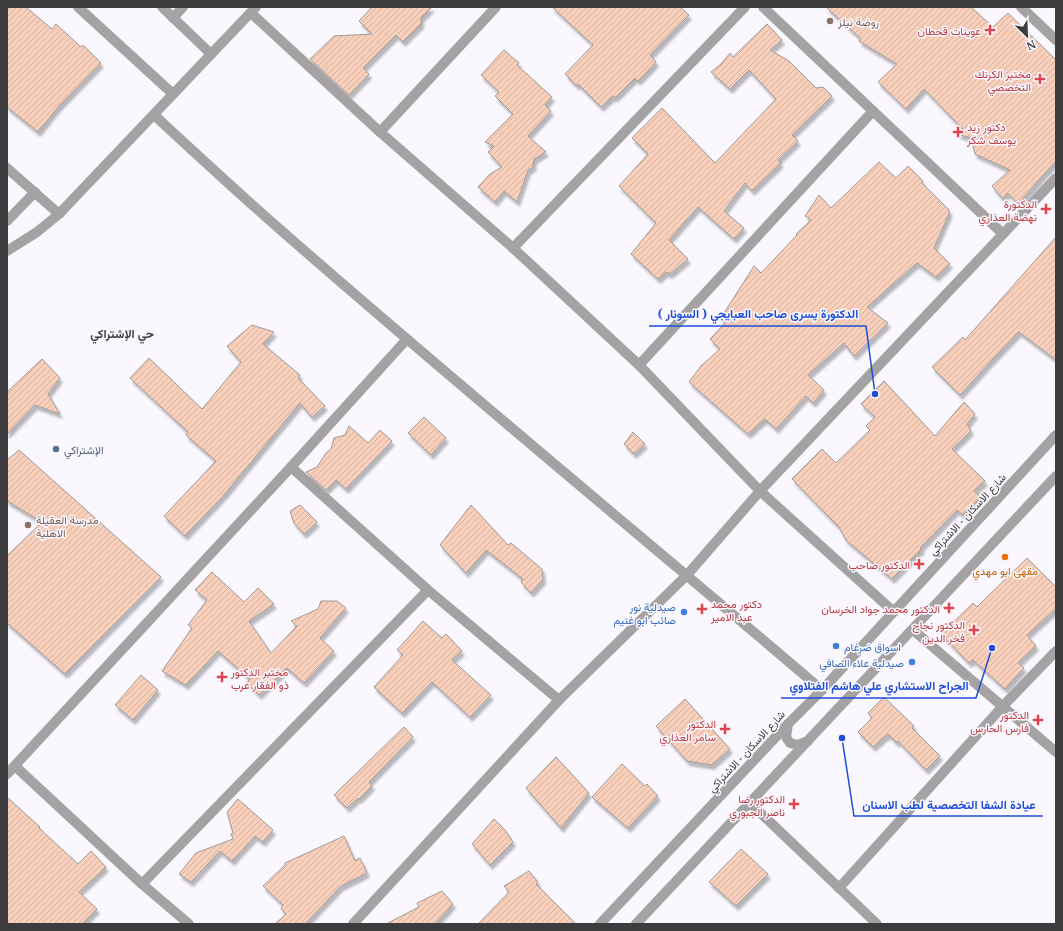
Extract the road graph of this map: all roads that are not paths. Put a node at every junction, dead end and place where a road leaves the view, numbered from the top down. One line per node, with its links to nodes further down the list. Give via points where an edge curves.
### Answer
1 (78, 7): 12 (street)
2 (162, 7): 9 (street)
3 (183, 7): 9 (street)
4 (496, 7): 15 (street)
5 (745, 7): 22 (street)
6 (763, 7): 13 (street)
7 (1021, 7): 10 (street)
8 (253, 10): 11 (street); 15 (street)
9 (173, 18): 11 (street)
10 (1056, 40)
11 (210, 54): 12 (street)
12 (173, 94): 14 (street)
13 (873, 111): 21 (street); 25 (street)
14 (154, 115): 19 (street); 24 (street, via 274,224)
15 (380, 132): 22 (street)
16 (7, 168): 18 (street)
17 (1056, 178): 21 (street)
18 (35, 192): 19 (street); 20 (street)
19 (59, 214): 23 (street)
20 (7, 221)
21 (1003, 234): 29 (street)
22 (513, 248): 25 (street)
23 (7, 251)
24 (407, 339): 27 (street); 30 (street)
25 (639, 365): 29 (street)
26 (1056, 435): 32 (street, شارع الاسكان - الاشتراكي)
27 (291, 467): 31 (street); 41 (street)
28 (1056, 476): 33 (street)
29 (760, 491): 30 (street); 32 (street)
30 (687, 575): 35 (street); 36 (street)
31 (428, 590): 36 (street); 44 (street)
32 (894, 612): 35 (street, شارع الاسكان - الاشتراكي)
33 (913, 630): 37 (street); 39 (street)
34 (1056, 651): 37 (street)
35 (822, 690): 38 (street, شارع الاسكان - الاشتراكي)
36 (559, 700): 48 (street)
37 (1003, 706): 40 (street); 45 (street)
38 (788, 724): 39 (street, via 786,737 790,743 798,745); 49 (street, شارع الاسكان - الاشتراكي)
39 (808, 741): 43 (street)
40 (1056, 752)
41 (15, 766): 42 (street); 44 (street)
42 (7, 774)
43 (750, 803): 45 (street); 46 (street)
44 (142, 884): 47 (street)
45 (839, 888): 50 (street)
46 (643, 922)
47 (189, 924)
48 (353, 924)
49 (600, 924)
50 (877, 924)

